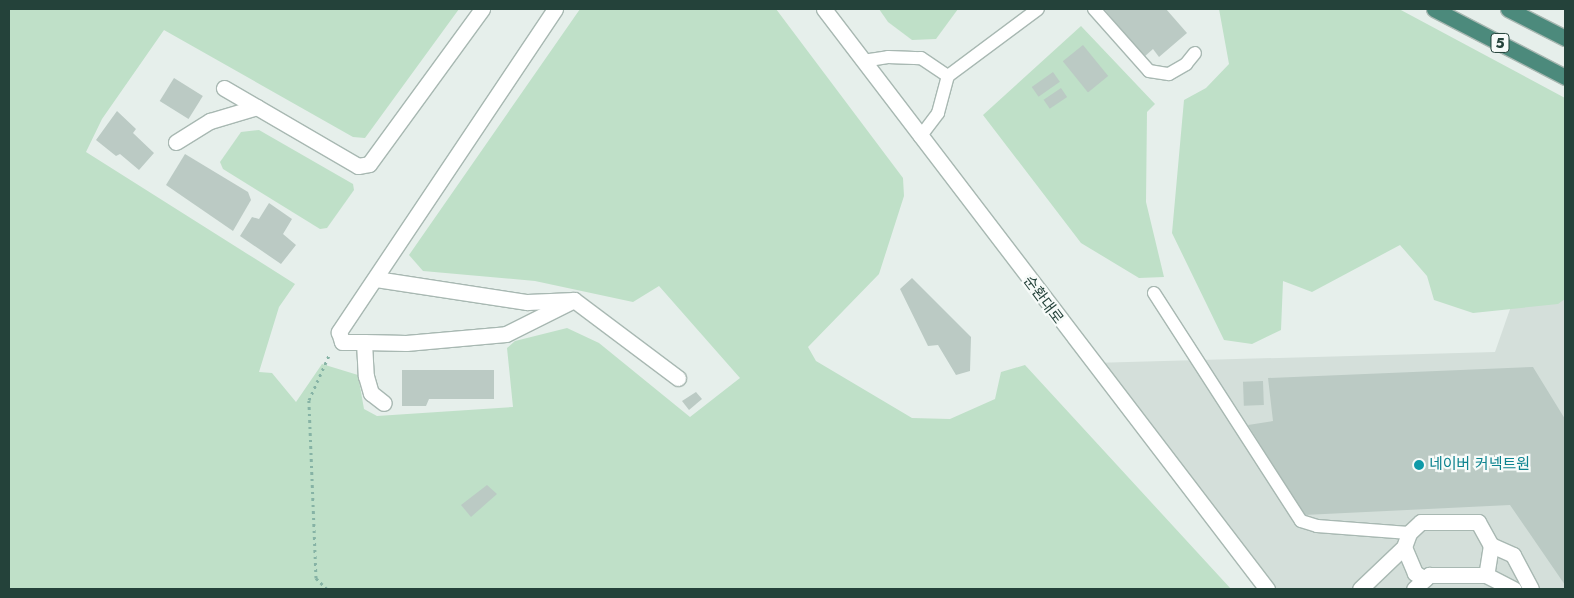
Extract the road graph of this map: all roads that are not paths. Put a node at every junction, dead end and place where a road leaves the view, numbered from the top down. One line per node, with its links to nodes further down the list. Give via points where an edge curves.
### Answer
1 (482, 9): 14 (street, via 369,164 358,166)
2 (555, 9): 17 (street)
3 (824, 9): 10 (street, 순환대로)
4 (1038, 9): 11 (lane)
5 (1094, 9): 9 (lane, via 1149,71 1169,74 1186,64)
6 (1434, 9): 12 (highway, 5)
7 (1508, 9): 8 (highway, 5)
8 (1565, 38)
9 (1194, 53)
10 (863, 62): 11 (lane, via 888,57 921,58); 15 (street, 순환대로)
11 (948, 76): 15 (lane, via 938,113)
12 (1565, 77)
13 (224, 88): 14 (street)
14 (256, 107): 16 (street, via 210,121)
15 (920, 137): 27 (street, 순환대로)
16 (176, 142)
17 (376, 280): 19 (street, via 527,302); 20 (street, via 339,332 342,342)
18 (1154, 293): 23 (lane, via 1301,521)
19 (574, 300): 20 (street, via 506,334 406,343); 21 (street)
20 (364, 342): 22 (street, via 366,376 371,392)
21 (678, 378)
22 (384, 403)
23 (1407, 540): 24 (street, via 1421,522 1478,522); 26 (street); 28 (street)
24 (1491, 545): 25 (street); 30 (street, via 1513,556)
25 (1486, 575): 26 (street, via 1429,575); 29 (street)
26 (1420, 584)
27 (1267, 589)
28 (1360, 589)
29 (1514, 589)
30 (1531, 589)

